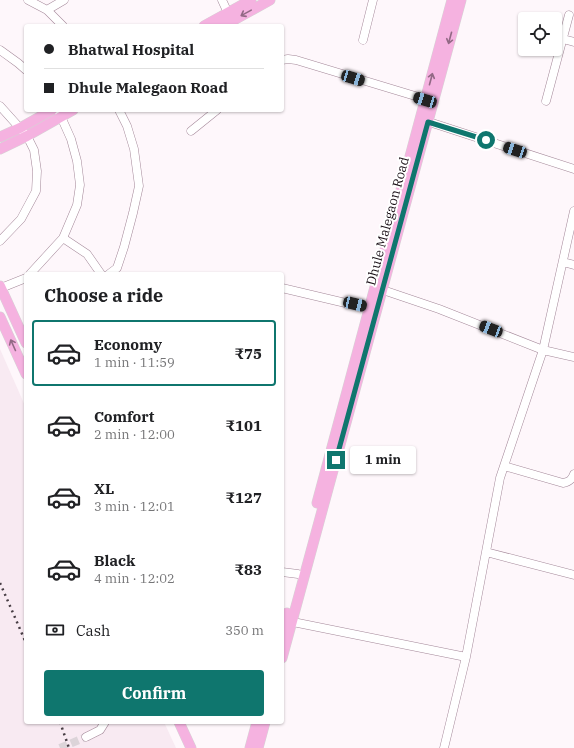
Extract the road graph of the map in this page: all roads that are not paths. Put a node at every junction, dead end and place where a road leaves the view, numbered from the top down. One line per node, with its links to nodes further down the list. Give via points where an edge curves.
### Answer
1 (28, 0): 9 (street)
2 (64, 0): 9 (street)
3 (222, 0): 10 (street)
4 (251, 0): 10 (main road)
5 (270, 0): 14 (main road, one-way to 14)
6 (373, 0): 16 (street)
7 (452, 0): 21 (main road, one-way to 7)
8 (460, 0): 28 (main road, Dhule Malegaon Road, one-way to 28)
9 (47, 10): 12 (street)
10 (228, 13): 13 (main road)
11 (569, 15): 15 (street)
12 (61, 24)
13 (208, 24)
14 (227, 24)
15 (563, 39): 17 (street); 22 (street)
16 (363, 40)
17 (574, 42)
18 (0, 50): 20 (street)
19 (284, 60): 21 (street, via 296,60)
20 (24, 68)
21 (425, 100): 28 (main road)
22 (546, 100)
23 (0, 106): 29 (street)
24 (48, 112): 29 (main road)
25 (120, 112): 42 (street, via 134,149 139,186 124,247 116,268)
26 (215, 112): 30 (street)
27 (60, 113): 31 (main road); 36 (street, via 71,139 80,185 77,205)
28 (424, 120): 34 (street); 46 (main road, Dhule Malegaon Road)
29 (20, 128): 31 (street); 32 (main road)
30 (191, 131)
31 (27, 136): 33 (main road); 37 (street, via 34,150 36,191 21,219)
32 (0, 137)
33 (0, 150)
34 (574, 169)
35 (574, 211): 38 (street)
36 (63, 238): 40 (street); 41 (street, via 87,254)
37 (0, 241)
38 (563, 262): 39 (street); 50 (street)
39 (574, 265)
40 (32, 272)
41 (100, 272)
42 (111, 272)
43 (24, 279): 44 (street)
44 (0, 287): 49 (main road)
45 (284, 288): 47 (street)
46 (378, 289): 47 (main road, Dhule Malegaon Road); 50 (street, via 439,309)
47 (373, 309): 57 (main road, Dhule Malegaon Road)
48 (0, 317): 52 (main road, one-way to 48)
49 (24, 338)
50 (543, 350): 51 (street); 53 (street)
51 (574, 357)
52 (24, 370)
53 (504, 466): 54 (street, via 563,483 572,480); 55 (street)
54 (574, 474)
55 (486, 552): 58 (street); 62 (street)
56 (284, 572): 57 (street)
57 (301, 575): 59 (main road, Dhule Malegaon Road)
58 (574, 576)
59 (288, 621): 60 (main road); 61 (main road, Dhule Malegaon Road); 62 (street)
60 (284, 627)
61 (284, 646)
62 (466, 657): 71 (street)
63 (104, 724): 67 (street, via 100,730)
64 (180, 724): 68 (main road)
65 (256, 724): 69 (main road)
66 (264, 724): 70 (main road)
67 (86, 737)
68 (192, 748)
69 (250, 748)
70 (258, 748)
71 (444, 748)

